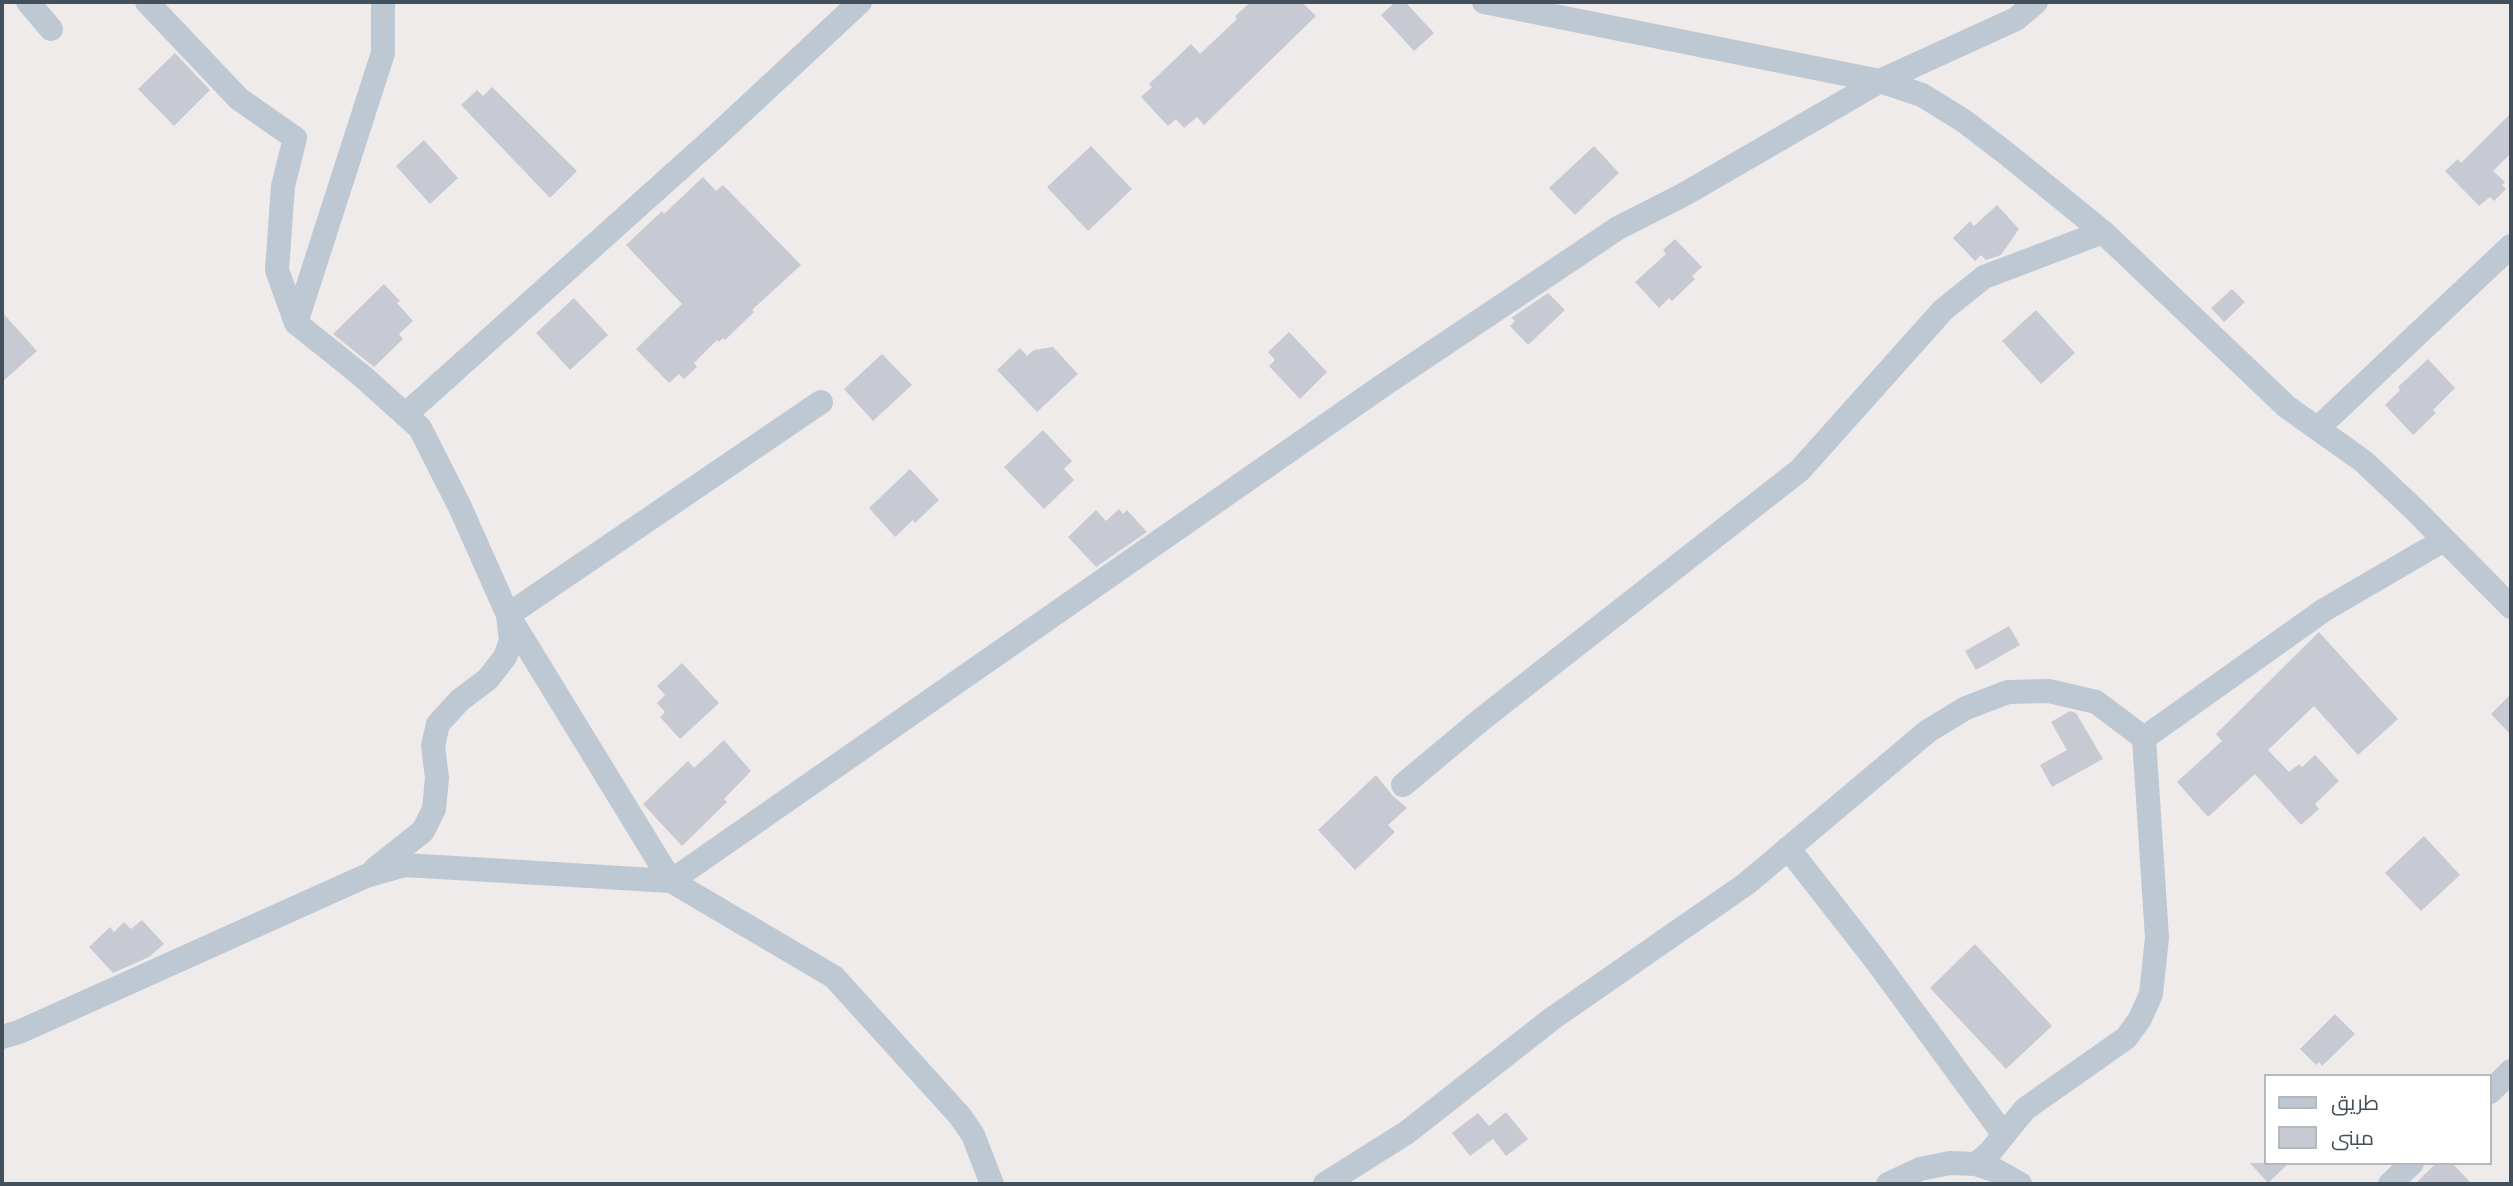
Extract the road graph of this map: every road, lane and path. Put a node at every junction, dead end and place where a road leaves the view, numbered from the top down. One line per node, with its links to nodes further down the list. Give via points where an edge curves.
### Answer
1 (27, 2): 7 (street)
2 (147, 2): 11 (street, via 239,99 295,138 283,186 276,270)
3 (383, 2): 11 (street, via 383,53)
4 (860, 2): 13 (street)
5 (1484, 2): 8 (street)
6 (2036, 2): 8 (street, via 2016,19)
7 (51, 30)
8 (1880, 81): 9 (street, via 1922,95 1964,121); 22 (street, via 1618,228 1385,384)
9 (2103, 233): 14 (street, via 2287,407); 19 (street, via 1984,277 1943,310 1800,470)
10 (2511, 246): 14 (street)
11 (296, 323): 13 (street)
12 (821, 402): 17 (street)
13 (405, 415): 17 (street, via 420,428)
14 (2318, 428): 15 (street, via 2363,461)
15 (2444, 540): 16 (street); 18 (street, via 2323,610)
16 (2511, 607)
17 (508, 615): 21 (street, via 511,642 505,657 488,679 438,724 433,746 434,809 423,831); 22 (street)
18 (2144, 738): 20 (street, via 2096,702 2049,691 2008,692 1966,708 1928,731); 26 (street, via 2157,938 2151,994 2126,1038 2025,1110)
19 (1404, 785)
20 (1788, 848): 26 (street); 30 (street, via 1746,884 1553,1018 1406,1133)
21 (366, 876): 22 (street, via 405,865); 23 (street)
22 (671, 881): 29 (street, via 834,977 960,1116 973,1135)
23 (2, 1037)
24 (2511, 1071): 25 (street)
25 (2492, 1090)
26 (2004, 1135): 27 (street)
27 (1976, 1164): 31 (street, via 1920,1169); 32 (street)
28 (2410, 1165): 33 (street)
29 (992, 1184)
30 (1325, 1184)
31 (1888, 1184)
32 (2021, 1184)
33 (2390, 1184)

